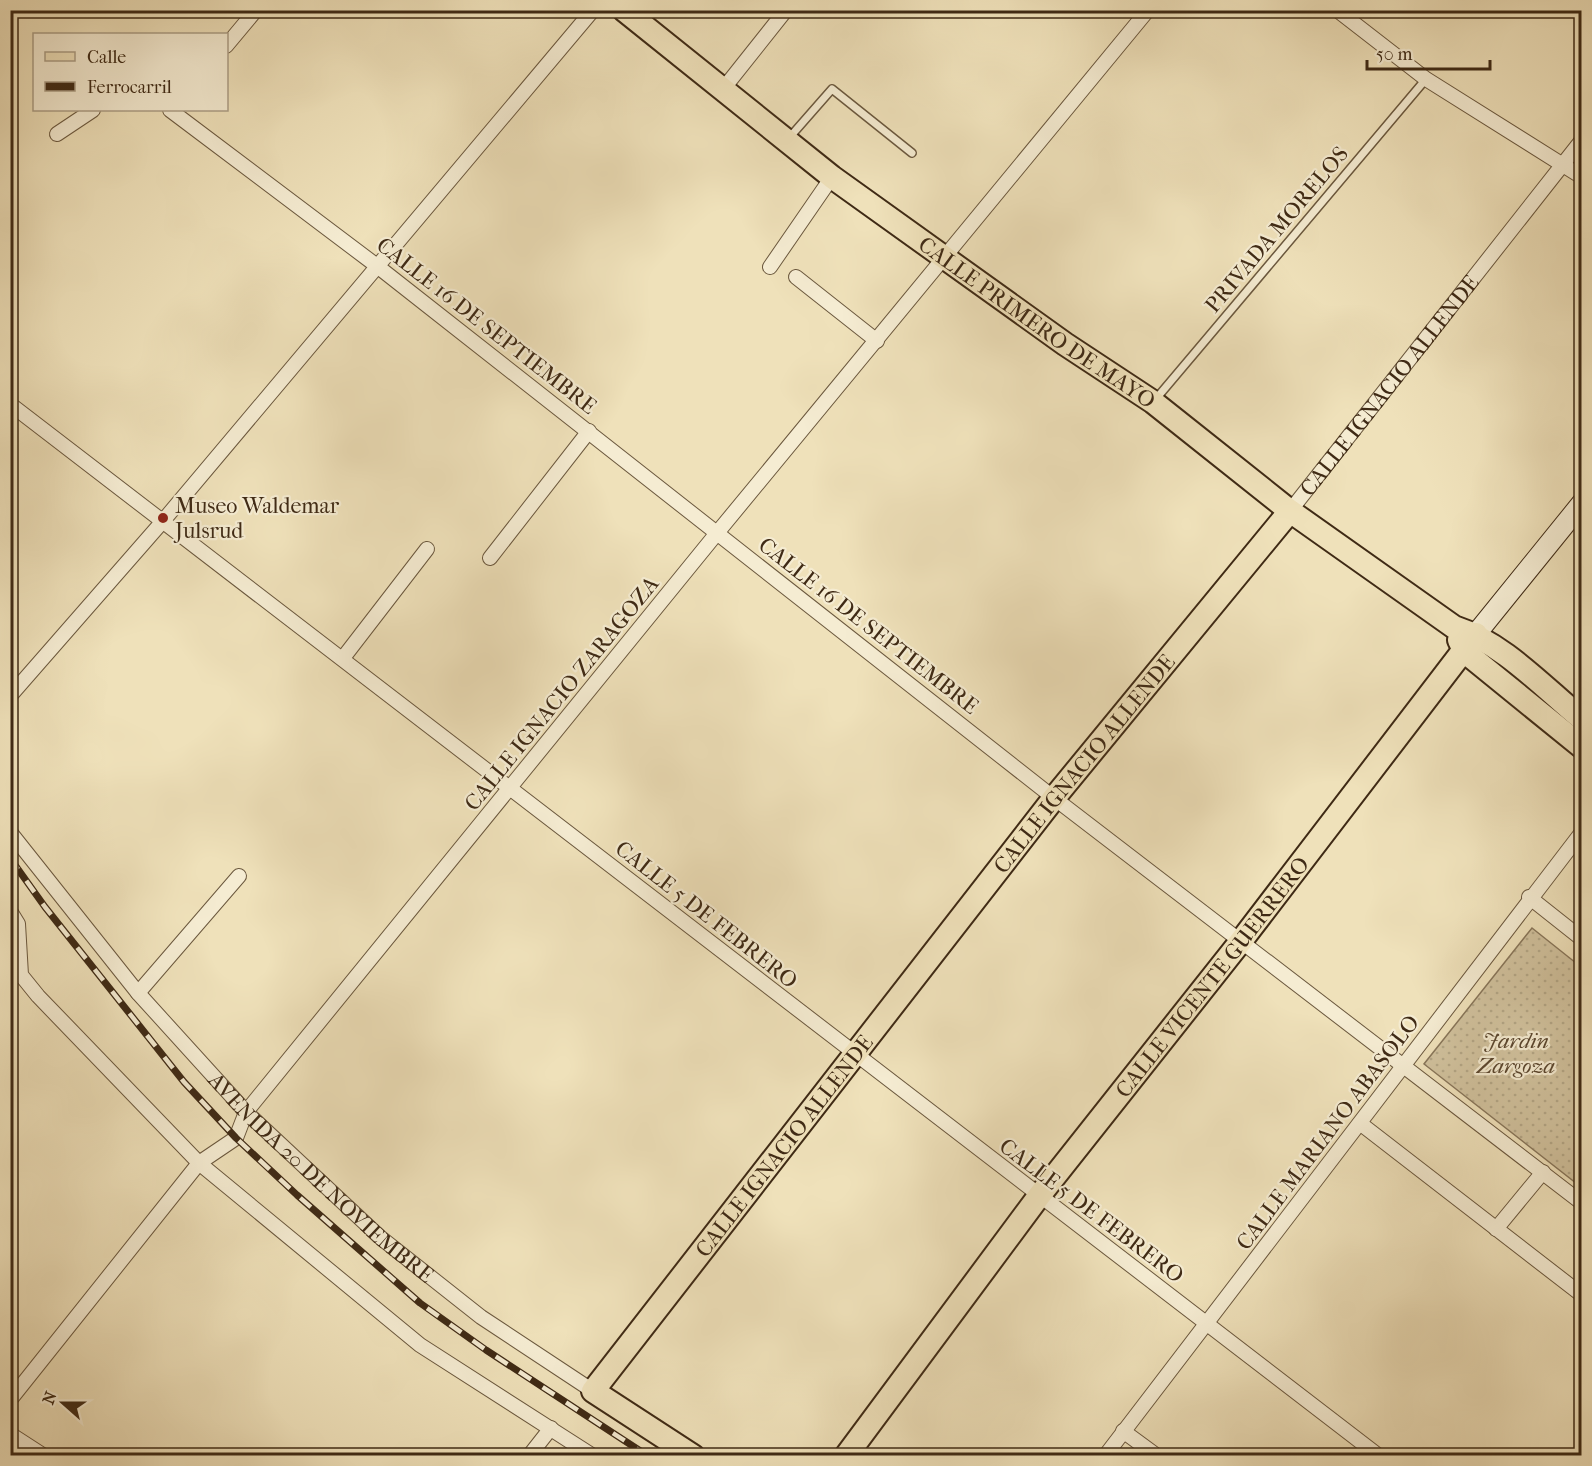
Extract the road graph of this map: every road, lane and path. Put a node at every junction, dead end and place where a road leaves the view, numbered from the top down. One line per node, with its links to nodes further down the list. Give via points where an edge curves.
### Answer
1 (255, 10): 7 (street)
2 (593, 10): 20 (street)
3 (624, 10): 9 (main road, CALLE PRIMERO DE MAYO)
4 (786, 10): 9 (street)
5 (1148, 10): 19 (street, CALLE IGNACIO ZARAGOZA)
6 (1336, 10): 8 (street)
7 (228, 44)
8 (1426, 80): 16 (street); 24 (lane, PRIVADA MORELOS)
9 (724, 88): 13 (main road, CALLE PRIMERO DE MAYO)
10 (92, 111): 12 (street)
11 (173, 111): 20 (street, CALLE 16 DE SEPTIEMBRE)
12 (57, 134)
13 (787, 140): 15 (lane, via 832,89); 17 (main road, CALLE PRIMERO DE MAYO)
14 (1581, 140): 16 (street, CALLE IGNACIO ALLENDE)
15 (912, 153)
16 (1562, 164): 18 (street); 28 (street, CALLE IGNACIO ALLENDE)
17 (832, 177): 19 (main road, CALLE PRIMERO DE MAYO); 21 (street)
18 (1581, 177)
19 (947, 256): 23 (street, CALLE IGNACIO ZARAGOZA); 24 (main road, CALLE PRIMERO DE MAYO, via 1065,344)
20 (377, 266): 26 (street, CALLE 16 DE SEPTIEMBRE); 29 (street)
21 (770, 267)
22 (796, 277): 23 (street)
23 (877, 341): 30 (street, CALLE IGNACIO ZARAGOZA)
24 (1154, 402): 28 (main road, CALLE PRIMERO DE MAYO)
25 (10, 404): 29 (street, CALLE 5 DE FEBRERO)
26 (589, 431): 30 (street, CALLE 16 DE SEPTIEMBRE); 32 (street)
27 (1581, 503): 33 (street, CALLE VICENTE GUERRERO)
28 (1290, 511): 33 (main road, CALLE PRIMERO DE MAYO); 39 (main road, CALLE IGNACIO ALLENDE)
29 (163, 521): 34 (street, CALLE 5 DE FEBRERO); 35 (street)
30 (717, 532): 38 (street, CALLE IGNACIO ZARAGOZA); 39 (street, CALLE 16 DE SEPTIEMBRE)
31 (427, 549): 34 (street)
32 (490, 558)
33 (1471, 643): 36 (main road, CALLE PRIMERO DE MAYO); 37 (main road, CALLE PRIMERO DE MAYO); 46 (main road, CALLE VICENTE GUERRERO)
34 (344, 658): 38 (street, CALLE 5 DE FEBRERO)
35 (10, 696)
36 (1581, 719)
37 (1581, 747)
38 (511, 788): 49 (street, CALLE 5 DE FEBRERO); 51 (street, CALLE IGNACIO ZARAGOZA)
39 (1054, 798): 46 (street, CALLE 16 DE SEPTIEMBRE); 49 (main road, CALLE IGNACIO ALLENDE)
40 (10, 832): 48 (street, AVENIDA 20 DE NOVIEMBRE)
41 (1581, 832): 43 (street, CALLE MARIANO ABASOLO)
42 (239, 876): 48 (street)
43 (1529, 897): 45 (street); 50 (street, CALLE MARIANO ABASOLO)
44 (10, 911): 47 (street, via 18,924)
45 (1581, 939)
46 (1242, 940): 50 (street, CALLE 16 DE SEPTIEMBRE); 55 (main road, CALLE VICENTE GUERRERO)
47 (16, 976): 53 (street)
48 (138, 993): 51 (street, AVENIDA 20 DE NOVIEMBRE)
49 (855, 1056): 55 (street, CALLE 5 DE FEBRERO); 60 (main road, CALLE IGNACIO ALLENDE)
50 (1404, 1066): 52 (street, CALLE MARIANO ABASOLO); 54 (street, CALLE 16 DE SEPTIEMBRE)
51 (246, 1112): 53 (street, CALLE IGNACIO ZARAGOZA, via 236,1138); 60 (street, AVENIDA 20 DE NOVIEMBRE, via 390,1245 482,1317)
52 (1361, 1124): 57 (street); 59 (street, CALLE MARIANO ABASOLO)
53 (199, 1162): 61 (street, CALLE IGNACIO ZARAGOZA); 62 (street, via 420,1345)
54 (1543, 1172): 56 (street, CALLE 16 DE SEPTIEMBRE); 57 (street)
55 (1039, 1196): 59 (street, CALLE 5 DE FEBRERO); 69 (main road, CALLE VICENTE GUERRERO)
56 (1581, 1203)
57 (1496, 1229): 58 (street)
58 (1581, 1295)
59 (1207, 1325): 63 (street, CALLE MARIANO ABASOLO); 72 (street, CALLE 5 DE FEBRERO)
60 (593, 1391): 68 (main road, AVENIDA 20 DE NOVIEMBRE)
61 (10, 1400)
62 (551, 1428): 66 (street); 67 (street)
63 (1123, 1431): 70 (street, CALLE MARIANO ABASOLO); 71 (street)
64 (10, 1434): 65 (street)
65 (44, 1455)
66 (529, 1455)
67 (593, 1455)
68 (693, 1455)
69 (846, 1455)
70 (1105, 1455)
71 (1157, 1455)
72 (1379, 1455)

